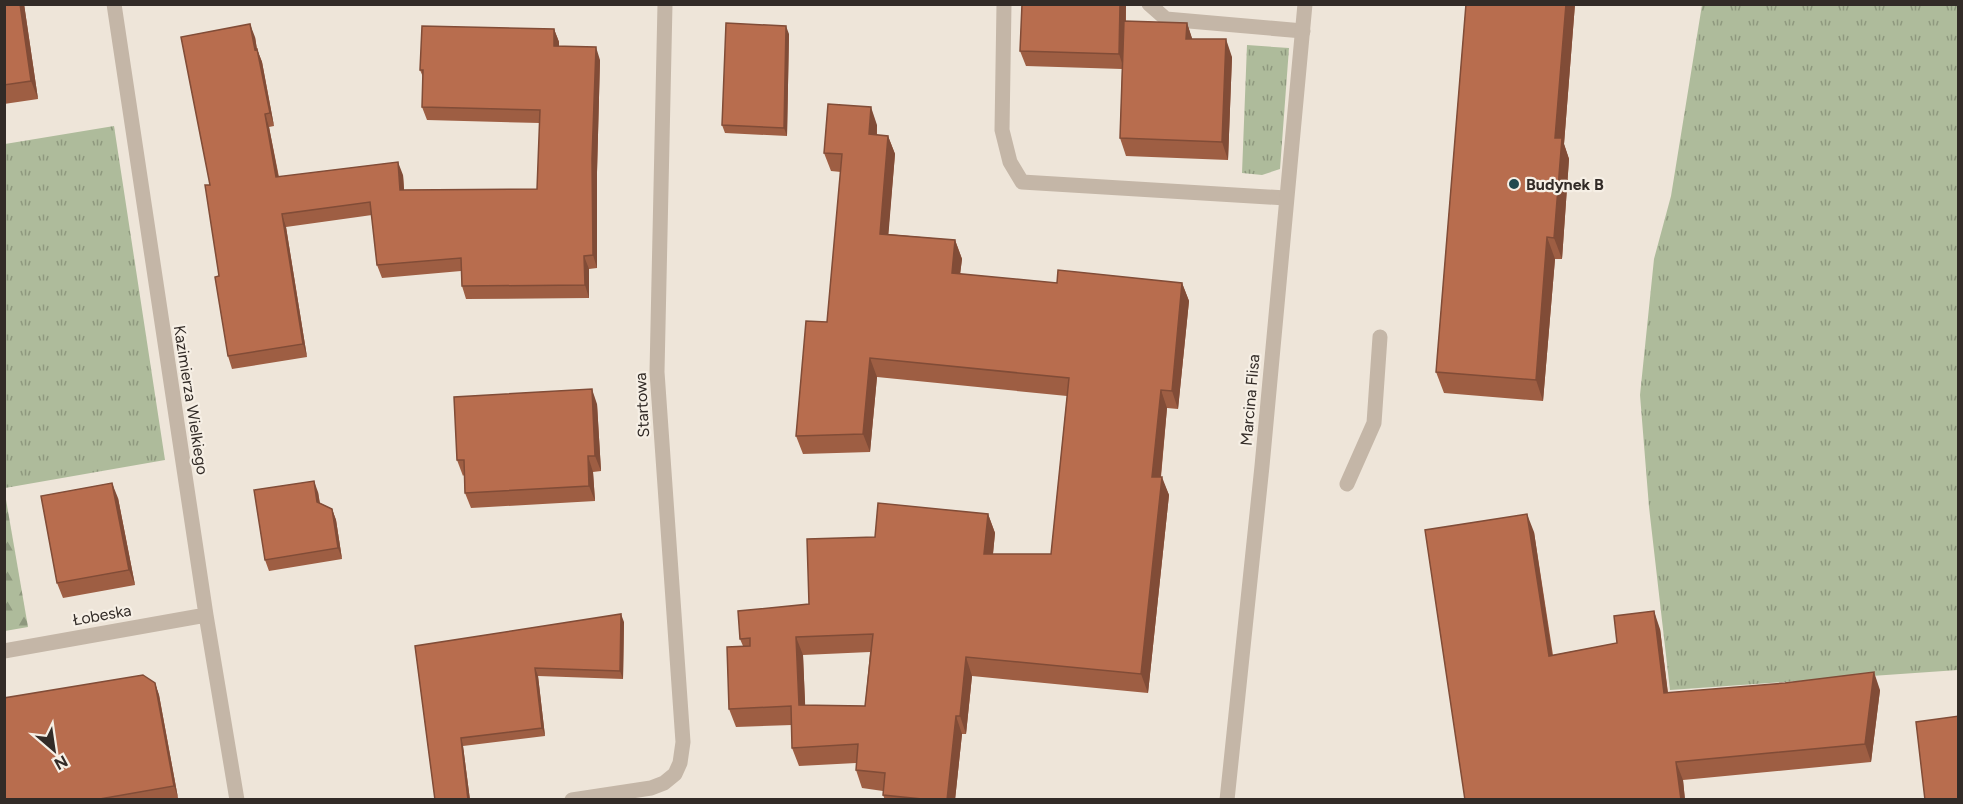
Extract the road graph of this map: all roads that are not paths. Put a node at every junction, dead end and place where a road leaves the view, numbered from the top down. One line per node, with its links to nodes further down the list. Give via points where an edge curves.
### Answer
1 (114, 4): 10 (street, Kazimierza Wielkiego)
2 (665, 4): 13 (street, Startowa, via 657,372 683,742 675,774 664,783)
3 (1004, 4): 7 (street, via 1002,129 1010,162 1022,182)
4 (1149, 4): 6 (street, via 1166,19)
5 (1305, 4): 6 (street, Marcina Flisa)
6 (1303, 31): 7 (street, Marcina Flisa)
7 (1287, 198): 14 (street, Marcina Flisa)
8 (1380, 337): 9 (street, via 1374,423)
9 (1347, 484)
10 (206, 615): 11 (street, Łobeska); 12 (street, Kazimierza Wielkiego)
11 (4, 651)
12 (237, 800)
13 (572, 800)
14 (1227, 800)

